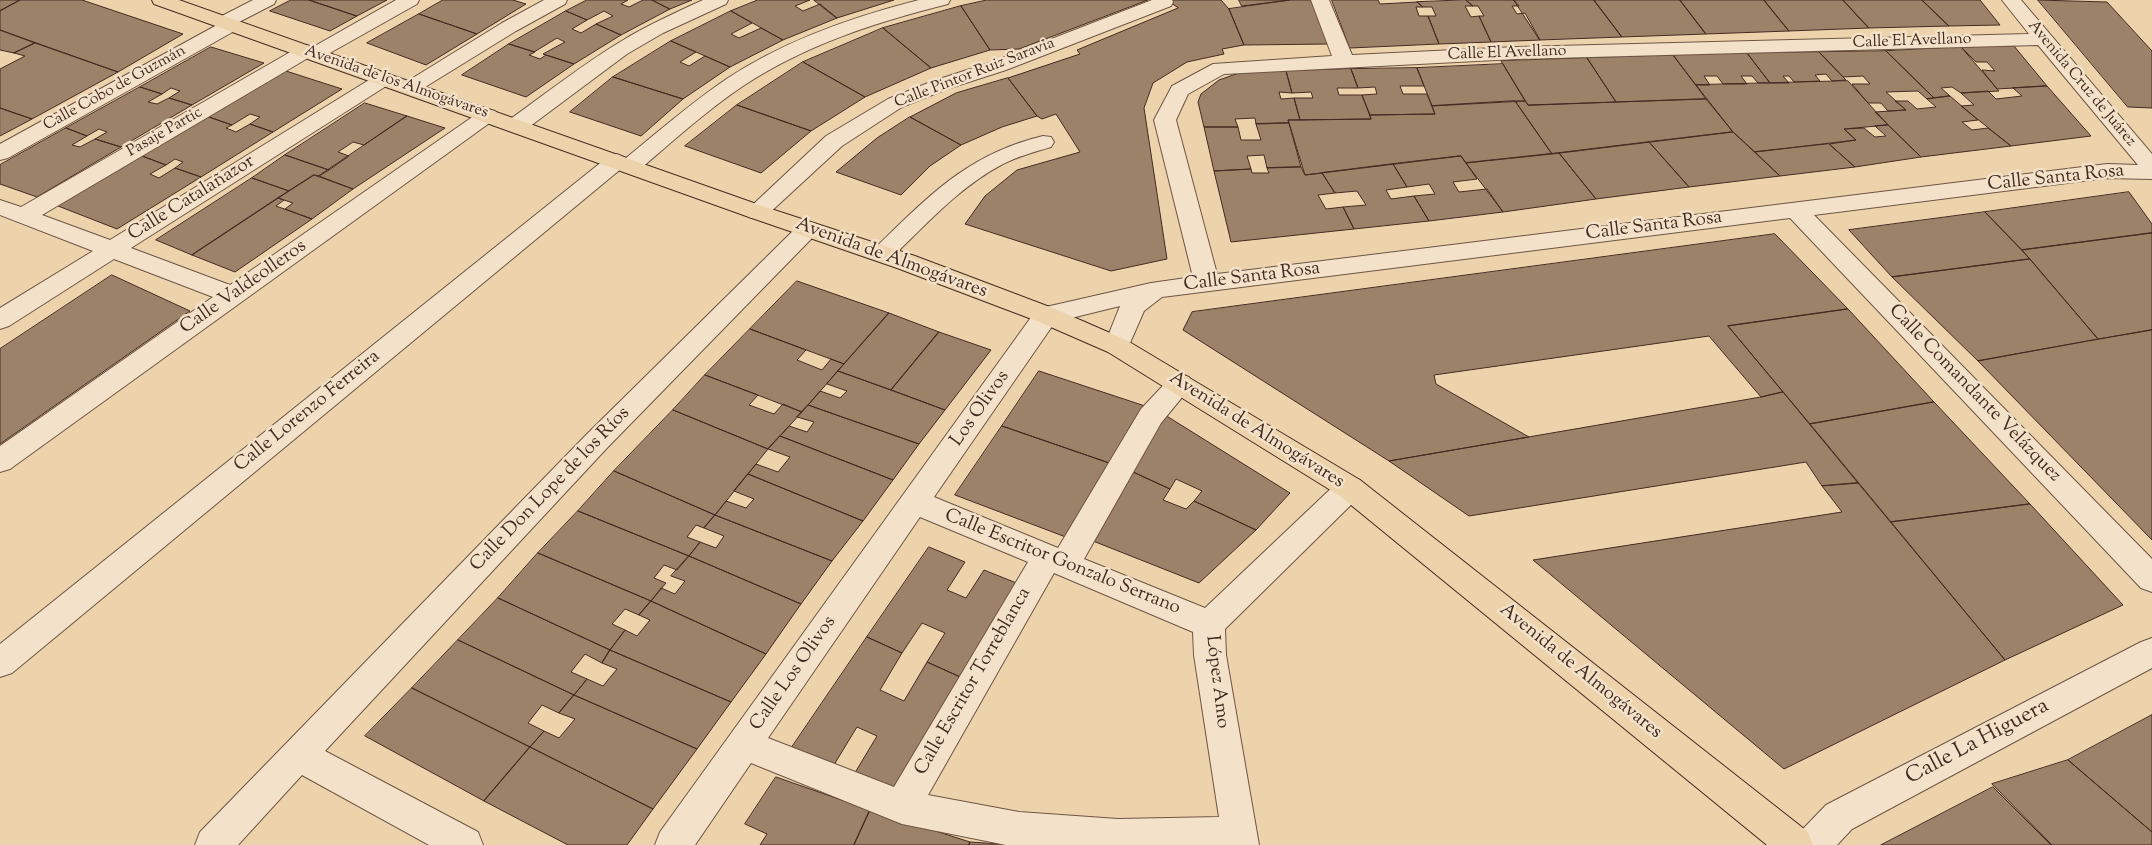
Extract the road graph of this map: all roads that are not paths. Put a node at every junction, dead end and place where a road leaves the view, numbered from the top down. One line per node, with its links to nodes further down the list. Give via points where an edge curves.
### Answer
1 (161, 0): 10 (main road, Avenida de los Almogávares)
2 (266, 0): 10 (street, Calle Cobo de Guzmán)
3 (410, 0): 12 (street, Pasaje Partic)
4 (558, 0): 15 (street)
5 (719, 0): 17 (street, via 621,49)
6 (941, 0): 20 (street, Calle Lorenzo Ferreira, via 865,21 783,55 751,72)
7 (1320, 0): 13 (street)
8 (2011, 0): 11 (street, Avenida Cruz de Juárez)
9 (1164, 2): 25 (street, Calle Pintor Ruiz Saravia, via 895,103 834,141)
10 (228, 23): 12 (main road, Avenida de los Almogávares); 19 (street, Calle Cobo de Guzmán)
11 (2043, 39): 13 (street, Calle El Avellano); 21 (street, Avenida Cruz de Juárez)
12 (310, 52): 14 (main road, Avenida de los Almogávares); 26 (street, Pasaje Partic)
13 (1344, 61): 30 (street, Calle El Avellano, via 1220,68 1179,90 1165,120)
14 (384, 78): 15 (main road, Avenida de los Almogávares); 28 (street, Calle Catalañazor)
15 (410, 88): 16 (main road, Avenida de los Almogávares)
16 (488, 115): 17 (main road, Avenida de los Almogávares); 32 (street, Calle Valdeolleros)
17 (517, 125): 20 (main road, Avenida de los Almogávares)
18 (1043, 142): 29 (street, via 992,161 968,176)
19 (0, 153)
20 (624, 163): 25 (main road, Avenida de Almogávares); 44 (street, Calle Lorenzo Ferreira)
21 (2152, 168)
22 (2152, 172): 24 (street, Calle Santa Rosa, via 2107,171)
23 (0, 207): 26 (street)
24 (1795, 209): 30 (street, Calle Santa Rosa); 41 (street, Calle Comandante Velázquez)
25 (757, 212): 27 (main road, Avenida de Almogávares)
26 (24, 215): 28 (street)
27 (808, 229): 29 (main road, Avenida de Almogávares); 46 (street, Calle Don Lope de los Ríos, via 596,442)
28 (112, 250): 32 (street); 34 (street, Calle Catalañazor)
29 (882, 254): 33 (main road, Avenida de Almogávares)
30 (1208, 283): 31 (street, Calle Santa Rosa)
31 (1156, 290): 33 (street, Calle Santa Rosa); 35 (street, Calle Santa Rosa, via 1133,306)
32 (234, 296): 37 (street, Calle Valdeolleros)
33 (1046, 315): 35 (main road, Avenida de Almogávares); 39 (street, Los Olivos)
34 (0, 320)
35 (1117, 346): 36 (main road, Avenida de Almogávares)
36 (1180, 384): 38 (main road, Avenida de Almogávares); 40 (street, Calle Escritor Torreblanca, via 1151,416)
37 (0, 461)
38 (1350, 488): 42 (street, López Amo); 52 (main road, Avenida de Almogávares)
39 (915, 502): 40 (street, Calle Escritor Gonzalo Serrano); 45 (street, Calle Los Olivos)
40 (1056, 561): 42 (street, Calle Escritor Gonzalo Serrano); 47 (street, Calle Escritor Torreblanca)
41 (2152, 579)
42 (1209, 624): 48 (street, López Amo, via 1210,655)
43 (2152, 652): 53 (street, Calle La Higuera, via 1839,817)
44 (0, 663)
45 (744, 744): 47 (street); 51 (street, Calle Los Olivos)
46 (298, 754): 49 (street, Calle Don Lope de los Ríos); 50 (street)
47 (902, 807): 48 (street, via 1019,830 1118,837)
48 (1240, 840)
49 (214, 845)
50 (465, 845)
51 (673, 845)
52 (1795, 845)
53 (1813, 845)

